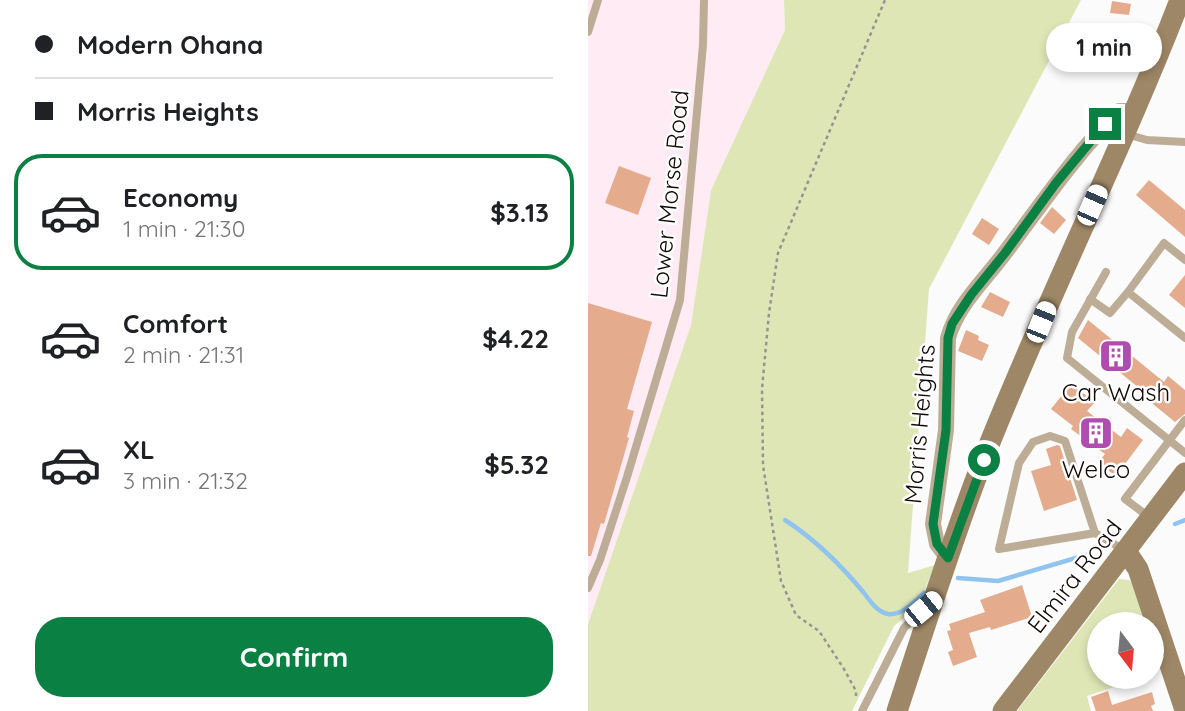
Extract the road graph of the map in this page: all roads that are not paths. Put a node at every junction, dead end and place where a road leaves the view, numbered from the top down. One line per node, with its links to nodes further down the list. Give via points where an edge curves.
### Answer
1 (598, 0): 4 (lane)
2 (704, 0): 21 (lane, Lower Morse Road, via 680,300)
3 (1180, 0): 5 (street)
4 (588, 32)
5 (1133, 111): 6 (street); 20 (street, Morris Heights, via 1119,111 1105,124 952,324 946,430 933,524 937,544)
6 (1123, 134): 7 (lane); 20 (street, via 984,460)
7 (1185, 142)
8 (1185, 260): 10 (lane, via 1164,243)
9 (1107, 272): 11 (lane)
10 (1128, 292): 11 (lane, via 1110,313); 12 (lane)
11 (1090, 299): 14 (lane, via 1072,332 1067,358)
12 (1185, 338)
13 (1185, 421): 14 (lane)
14 (1169, 442): 15 (lane); 17 (lane, via 1125,499)
15 (1185, 453)
16 (1185, 473): 17 (street, Elmira Road)
17 (1151, 518): 19 (street, Elmira Road)
18 (1095, 533): 18 (lane, via 1065,441 1050,436 1033,442 1019,463 999,549); 19 (lane)
19 (1126, 551): 23 (street, via 1138,569); 26 (street, Elmira Road)
20 (948, 558): 22 (street)
21 (588, 588)
22 (935, 599): 24 (lane, via 904,628); 25 (street)
23 (1185, 710)
24 (862, 711)
25 (897, 711)
26 (1003, 711)

